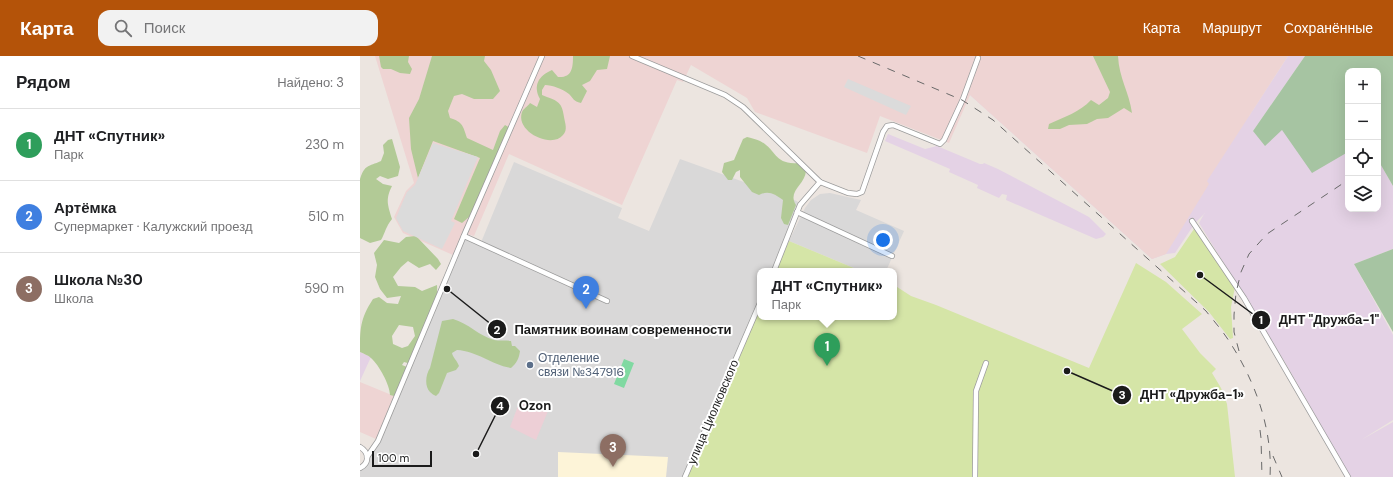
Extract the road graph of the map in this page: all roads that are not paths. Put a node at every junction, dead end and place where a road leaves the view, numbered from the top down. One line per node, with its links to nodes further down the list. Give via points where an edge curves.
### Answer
1 (542, 56): 7 (street)
2 (632, 56): 4 (street, via 707,86 743,107)
3 (978, 58): 4 (street, via 963,99 940,144 887,126 862,192 848,193)
4 (820, 182): 5 (street, via 800,204)
5 (797, 212): 8 (street); 9 (street)
6 (1192, 221): 18 (street, via 1244,298)
7 (464, 236): 10 (street); 14 (street, via 378,441)
8 (892, 256)
9 (775, 268)
10 (607, 301)
11 (757, 310): 16 (street, улица Циолковского)
12 (986, 363): 17 (street, via 976,391)
13 (360, 447): 14 (street, via 366,451)
14 (367, 457): 15 (street, via 366,463)
15 (360, 468)
16 (685, 477)
17 (975, 477)
18 (1348, 477)

